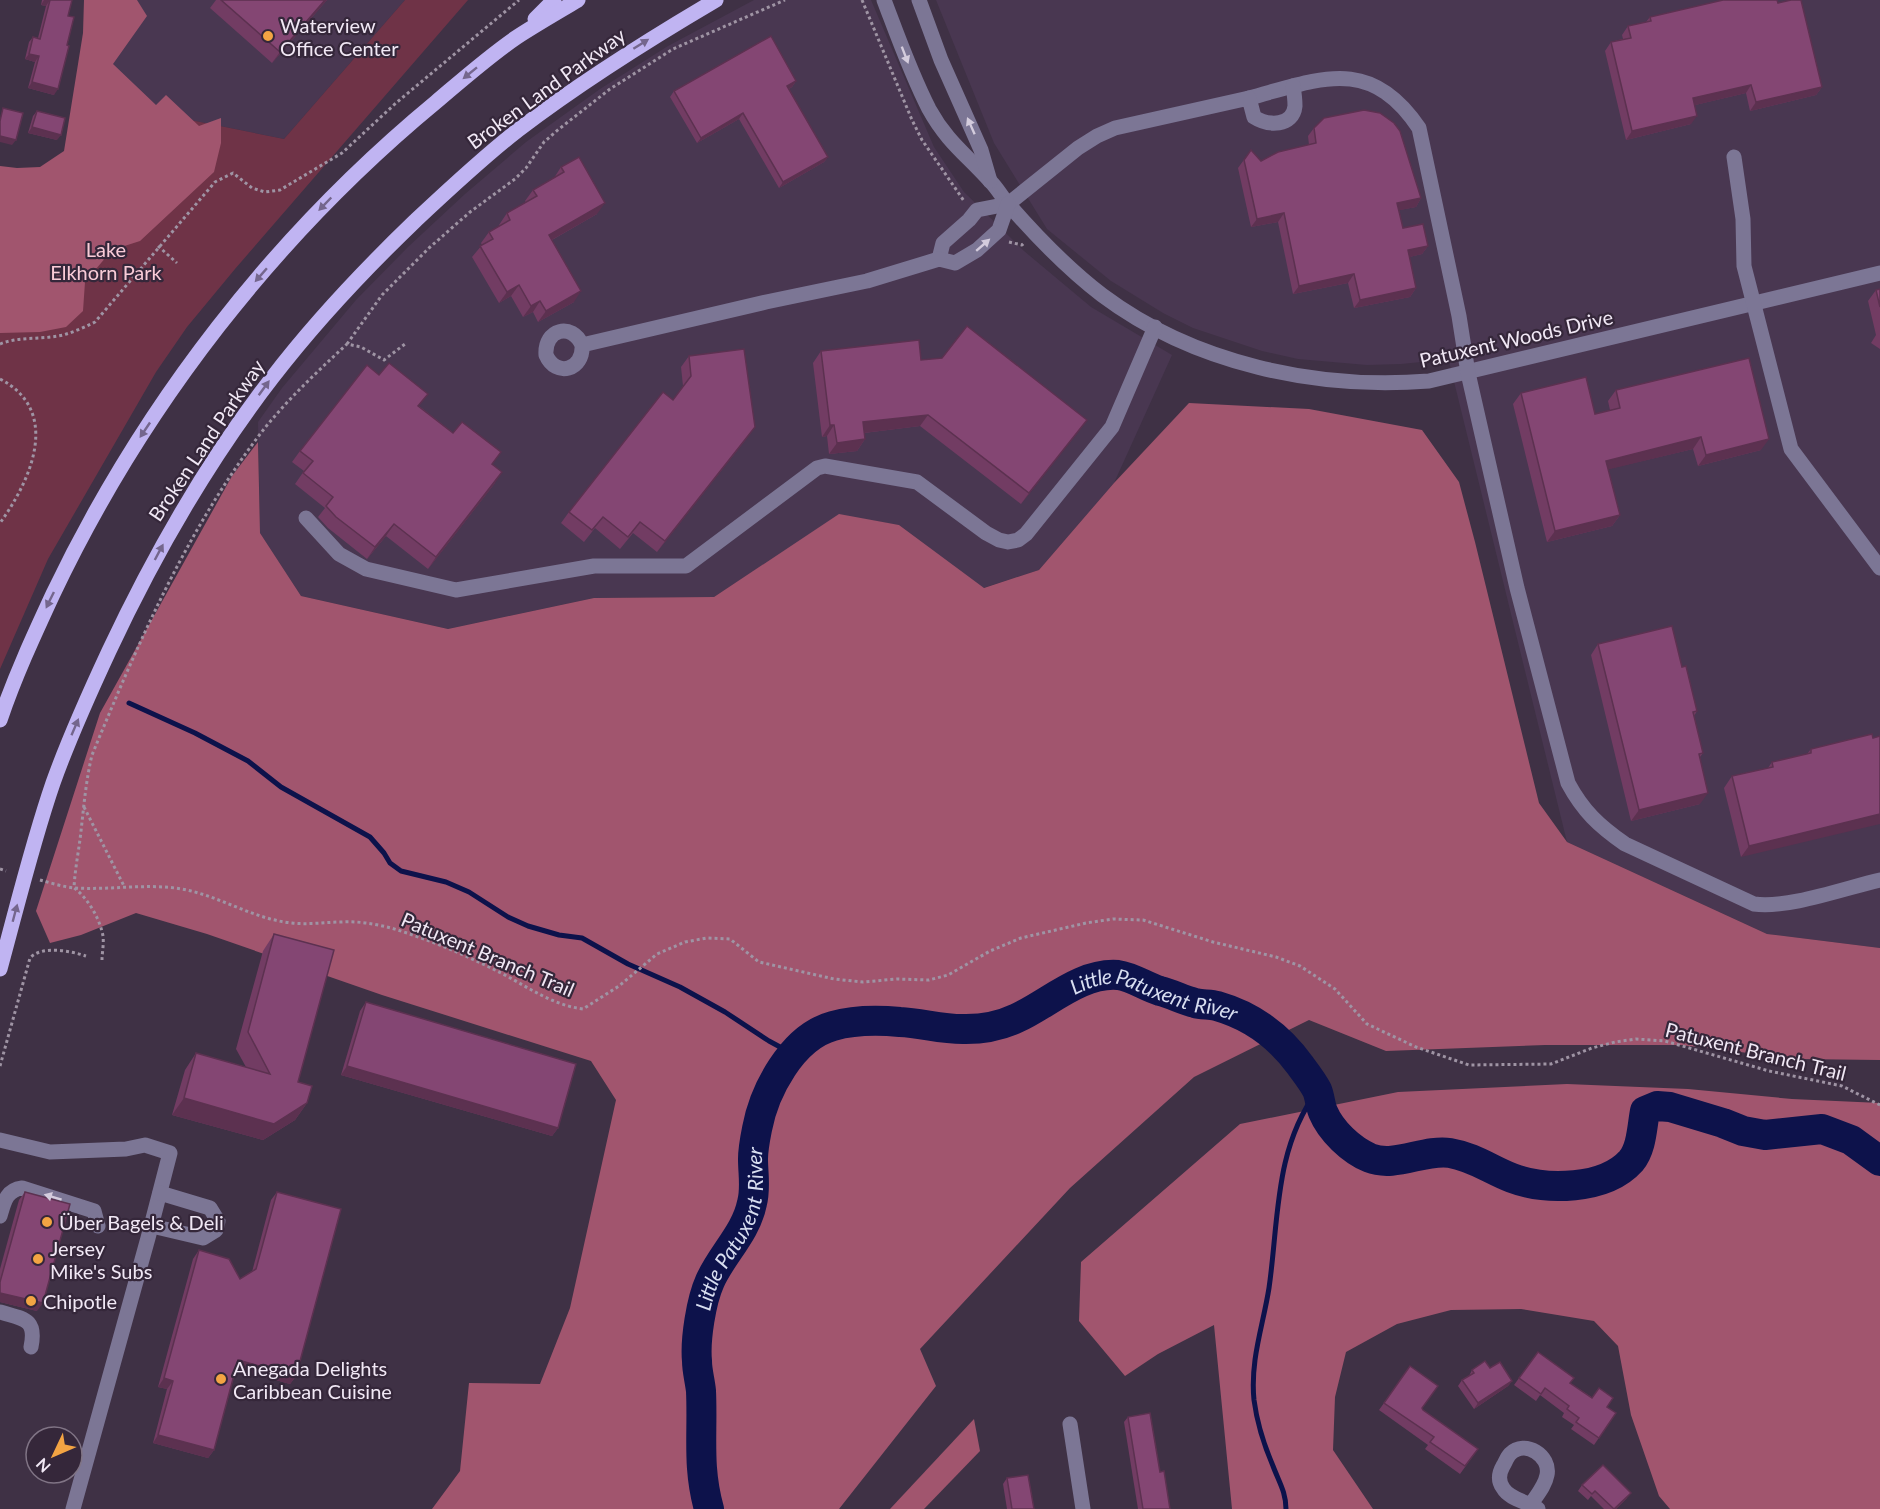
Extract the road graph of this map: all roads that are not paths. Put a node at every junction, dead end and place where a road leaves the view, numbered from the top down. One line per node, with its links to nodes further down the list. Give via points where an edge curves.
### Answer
1 (554, 0): 6 (main road)
2 (578, 0): 6 (main road)
3 (716, 0): 22 (main road, Broken Land Parkway, one-way to 3, via 50,791 102,665 164,541 271,378 347,289 456,182 563,98 641,44)
4 (884, 0): 10 (street, Patuxent Woods Drive, one-way to 10, via 929,109 948,139)
5 (920, 0): 10 (street, Patuxent Woods Drive, one-way to 5)
6 (516, 38): 20 (main road, one-way to 20, via 410,123 349,179 216,329 141,436 104,497 36,630)
7 (1293, 86): 8 (street); 8 (street, via 1294,110 1280,123 1268,124 1254,117); 17 (street, via 1332,77 1364,81 1396,99 1419,128)
8 (1249, 98): 11 (street, via 1115,128 1096,136)
9 (1734, 157): 14 (street, via 1743,219 1743,255)
10 (990, 181): 11 (street, Patuxent Woods Drive)
11 (1008, 204): 12 (street, via 977,210 943,243); 12 (street, one-way to 11, via 955,262 977,250 999,230); 15 (street, Patuxent Woods Drive, via 1072,270 1102,295)
12 (939, 259): 16 (street, via 867,281)
13 (1880, 273): 14 (street, Patuxent Woods Drive)
14 (1755, 304): 17 (street, Patuxent Woods Drive); 19 (street, via 1791,448)
15 (1155, 327): 17 (street, Patuxent Woods Drive, via 1219,355 1326,381 1402,383); 18 (street, via 1112,427 1018,540 1008,542 986,533 917,482 825,466 817,468 686,566 594,566 456,590 366,569 339,554)
16 (582, 345)
17 (1468, 373): 21 (street, via 1517,588 1568,783 1579,803 1605,831 1625,844 1754,904 1769,906)
18 (306, 518)
19 (1880, 568)
20 (0, 720)
21 (1880, 880)
22 (0, 969)
23 (0, 1140): 24 (street, via 50,1152 146,1145 170,1153)
24 (160, 1193): 27 (street); 27 (street, via 210,1208 218,1221 216,1230 203,1238)
25 (0, 1216): 26 (street, one-way to 25, via 93,1212 22,1188 7,1196)
26 (98, 1226)
27 (152, 1226): 31 (street)
28 (0, 1312): 29 (street, via 28,1322 33,1332)
29 (31, 1347)
30 (1070, 1424): 32 (street)
31 (73, 1509)
32 (1083, 1509)

